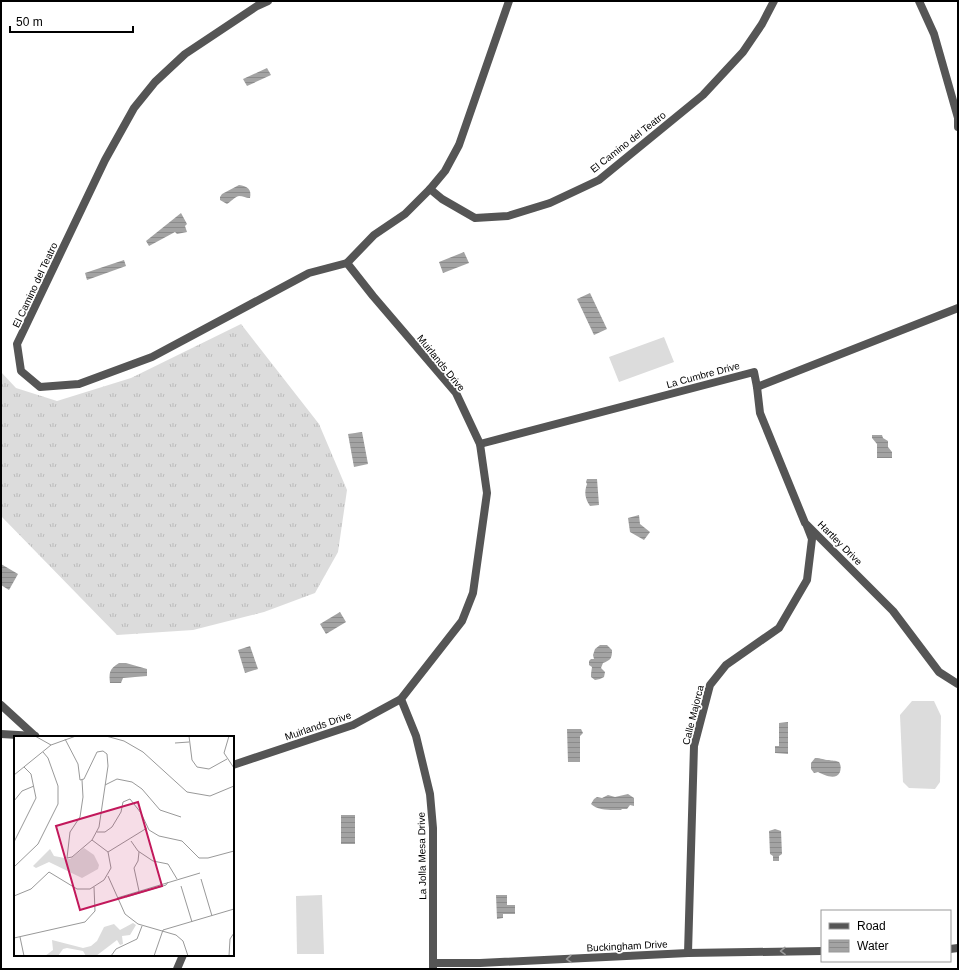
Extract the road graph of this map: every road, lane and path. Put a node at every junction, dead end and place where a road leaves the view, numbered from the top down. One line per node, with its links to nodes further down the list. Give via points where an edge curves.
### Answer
1 (268, 1): 7 (street, El Camino del Teatro, via 185,54 155,82 134,108 105,160 17,344 20,371 40,387 79,384 152,357 309,273)
2 (509, 1): 6 (street, via 459,145 445,171)
3 (774, 1): 6 (street, El Camino del Teatro, via 743,52 703,95 599,180 550,203 508,216 475,218 442,200)
4 (919, 1): 5 (street, via 934,34 958,118)
5 (958, 127)
6 (430, 189): 7 (street, via 405,214 374,235)
7 (347, 263): 10 (street, Muirlands Drive, via 456,393)
8 (958, 308): 9 (street)
9 (757, 387): 10 (street, La Cumbre Drive, via 754,372); 11 (street, Hartley Drive, via 760,413)
10 (480, 444): 13 (street, Muirlands Drive, via 487,493 473,593 462,621)
11 (805, 523): 12 (street, Hartley Drive, via 893,611 939,672); 20 (street, Calle Majorca, via 812,539 807,580 779,628 726,666 710,685 694,746)
12 (958, 684)
13 (401, 699): 18 (street, Muirlands Drive, via 353,725); 22 (street, La Jolla Mesa Drive, via 416,736 430,794 433,828)
14 (1, 705): 17 (street)
15 (1, 734): 16 (street)
16 (24, 736)
17 (34, 736)
18 (234, 765)
19 (821, 951): 20 (street, Buckingham Drive, one-way to 20)
20 (688, 953): 22 (street, Buckingham Drive, one-way to 22)
21 (183, 956): 23 (street)
22 (433, 966)
23 (177, 969)

